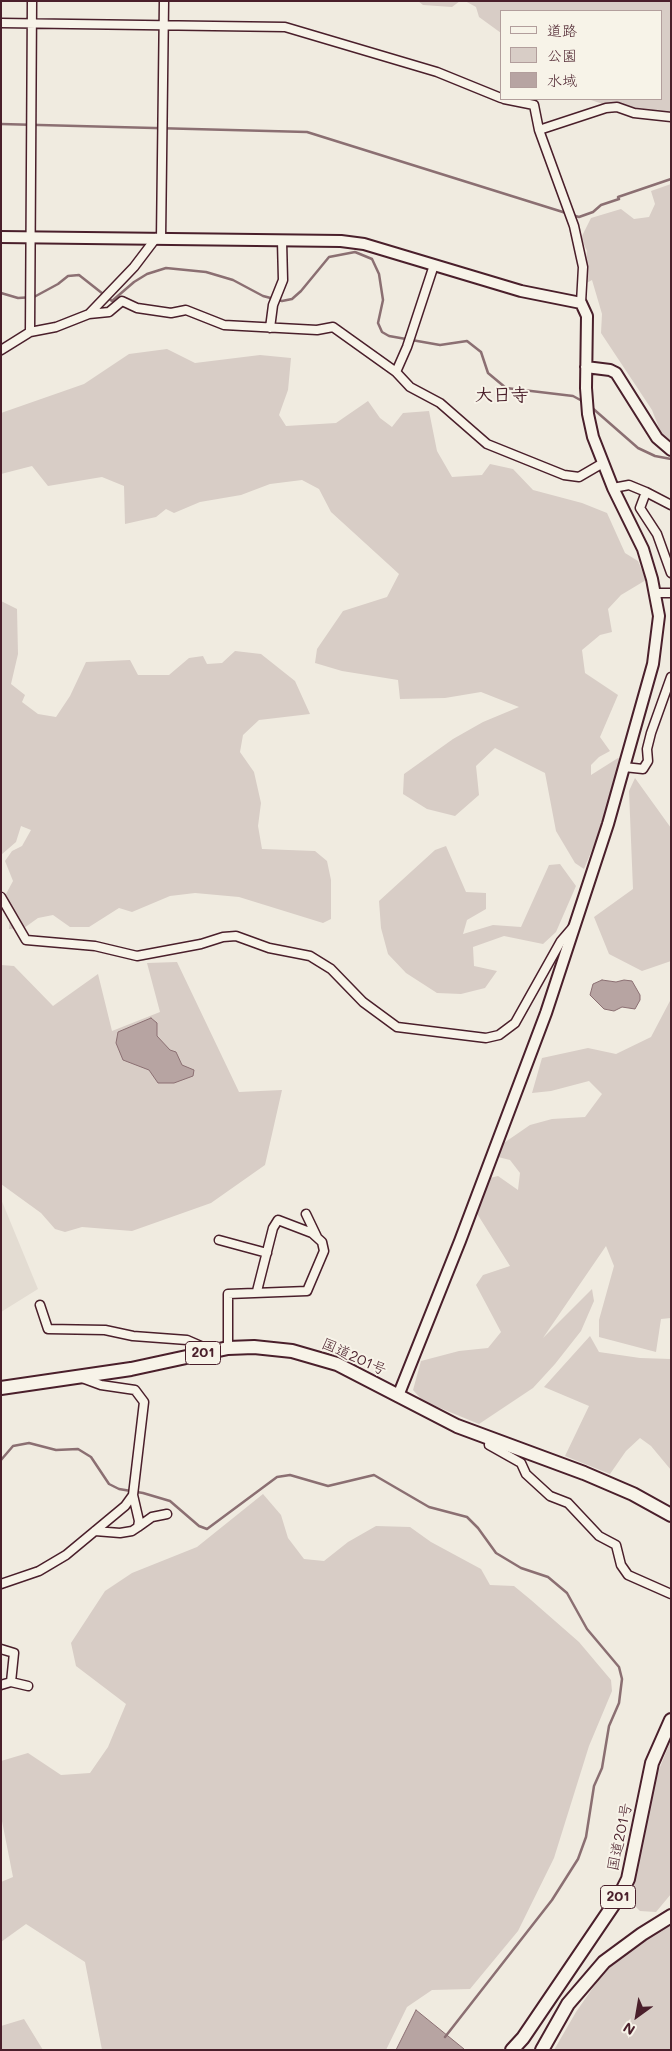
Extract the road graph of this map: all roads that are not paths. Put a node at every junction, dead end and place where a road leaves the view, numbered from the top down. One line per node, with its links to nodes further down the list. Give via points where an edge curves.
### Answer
1 (32, 1): 4 (street)
2 (164, 1): 5 (street)
3 (1, 23): 4 (street)
4 (32, 24): 5 (street); 11 (street)
5 (164, 25): 6 (street, via 285,26 437,72); 12 (street)
6 (500, 98)
7 (509, 100): 9 (street, via 534,105)
8 (671, 117): 9 (street, via 606,108)
9 (538, 130): 15 (street, via 574,226 583,267)
10 (1, 237): 11 (street)
11 (29, 237): 12 (street); 18 (street)
12 (158, 239): 13 (street); 16 (street)
13 (282, 241): 14 (street, via 364,244); 17 (street, via 283,280 273,305)
14 (434, 265): 15 (street, via 521,291); 21 (street)
15 (581, 303): 20 (street, via 587,316)
16 (89, 314): 17 (street, via 109,312 122,301 137,308 171,313 186,310 224,325); 18 (street, via 56,327)
17 (270, 328): 21 (street, via 317,330 333,327)
18 (30, 332): 19 (street)
19 (1, 350)
20 (586, 367): 22 (street, via 616,373 657,438); 23 (street, via 588,414)
21 (396, 372): 23 (street, via 410,387 440,403 488,444 564,475 579,477)
22 (671, 450)
23 (603, 463): 24 (street)
24 (613, 488): 25 (street, via 628,485); 28 (street, via 643,549)
25 (646, 492): 26 (street); 27 (street, via 640,508 657,534)
26 (671, 505)
27 (671, 573)
28 (656, 593): 29 (street); 31 (street, via 659,616 653,664)
29 (671, 593)
30 (671, 678): 31 (street, via 651,733 648,761 643,769)
31 (624, 767): 33 (street)
32 (1, 897): 33 (street, via 26,940 94,946 137,956 201,944 223,936 236,936 268,948 310,956 331,969 363,1002 397,1027 486,1038 499,1035 515,1023 561,941)
33 (578, 922): 44 (street, via 460,1241)
34 (306, 1214): 35 (street)
35 (318, 1238): 37 (street, via 278,1220); 38 (street, via 324,1251 307,1291)
36 (219, 1240): 37 (street)
37 (267, 1253): 38 (street)
38 (257, 1291): 40 (street, via 228,1294)
39 (40, 1305): 41 (street, via 48,1329 106,1330 186,1340)
40 (228, 1348): 41 (highway, 国道201号 / 201); 44 (highway, 国道201号 / 201, via 276,1349 316,1356)
41 (212, 1351): 42 (highway, 国道201号 / 201)
42 (80, 1377): 43 (highway, 国道201号 / 201); 46 (street, via 101,1385 136,1390 144,1402)
43 (1, 1388)
44 (398, 1396): 45 (highway, 国道201号 / 201, via 457,1426)
45 (490, 1437): 48 (highway, 国道201号 / 201, via 633,1494); 52 (street, via 489,1445 522,1463 526,1474 550,1496 568,1503 599,1536 616,1545 621,1565 628,1575)
46 (133, 1495): 49 (street); 50 (street)
47 (167, 1514): 49 (street, via 152,1517)
48 (671, 1515)
49 (138, 1527): 50 (street, via 120,1533)
50 (96, 1531): 51 (street, via 39,1571)
51 (1, 1584)
52 (671, 1594)
53 (1, 1649): 54 (street, via 14,1653)
54 (11, 1682): 55 (street); 56 (street)
55 (1, 1685)
56 (28, 1686)
57 (671, 1720): 59 (highway, 国道201号 / 201, via 652,1763 628,1880)
58 (671, 1916): 60 (highway, via 604,1962 568,2004)
59 (512, 2050)
60 (542, 2050)

